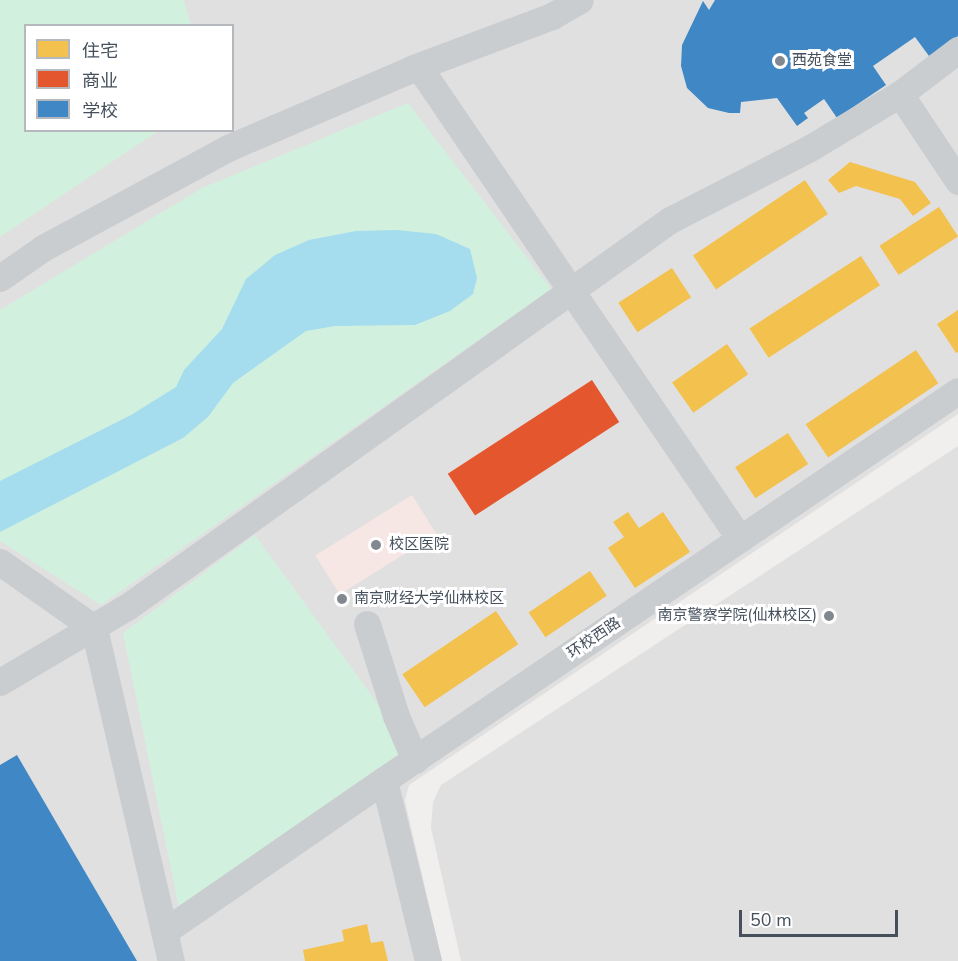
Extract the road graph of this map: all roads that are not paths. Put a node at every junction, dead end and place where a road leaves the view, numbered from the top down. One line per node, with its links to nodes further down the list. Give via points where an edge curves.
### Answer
1 (580, 0): 3 (street, via 552,16)
2 (958, 50): 4 (street)
3 (419, 67): 6 (street, via 228,147 43,248); 7 (street)
4 (900, 94): 5 (street); 7 (street, via 810,148 670,220)
5 (958, 181)
6 (0, 278)
7 (570, 291): 9 (street); 12 (street)
8 (958, 391): 9 (street, 环校西路)
9 (740, 539): 14 (street, 环校西路)
10 (0, 562): 12 (street)
11 (367, 624): 14 (street, via 396,717)
12 (94, 628): 13 (street); 16 (street)
13 (0, 682)
14 (415, 760): 15 (street, 环校西路)
15 (384, 780): 16 (street, 环校西路); 18 (street)
16 (165, 931): 17 (street)
17 (171, 961)
18 (428, 961)

